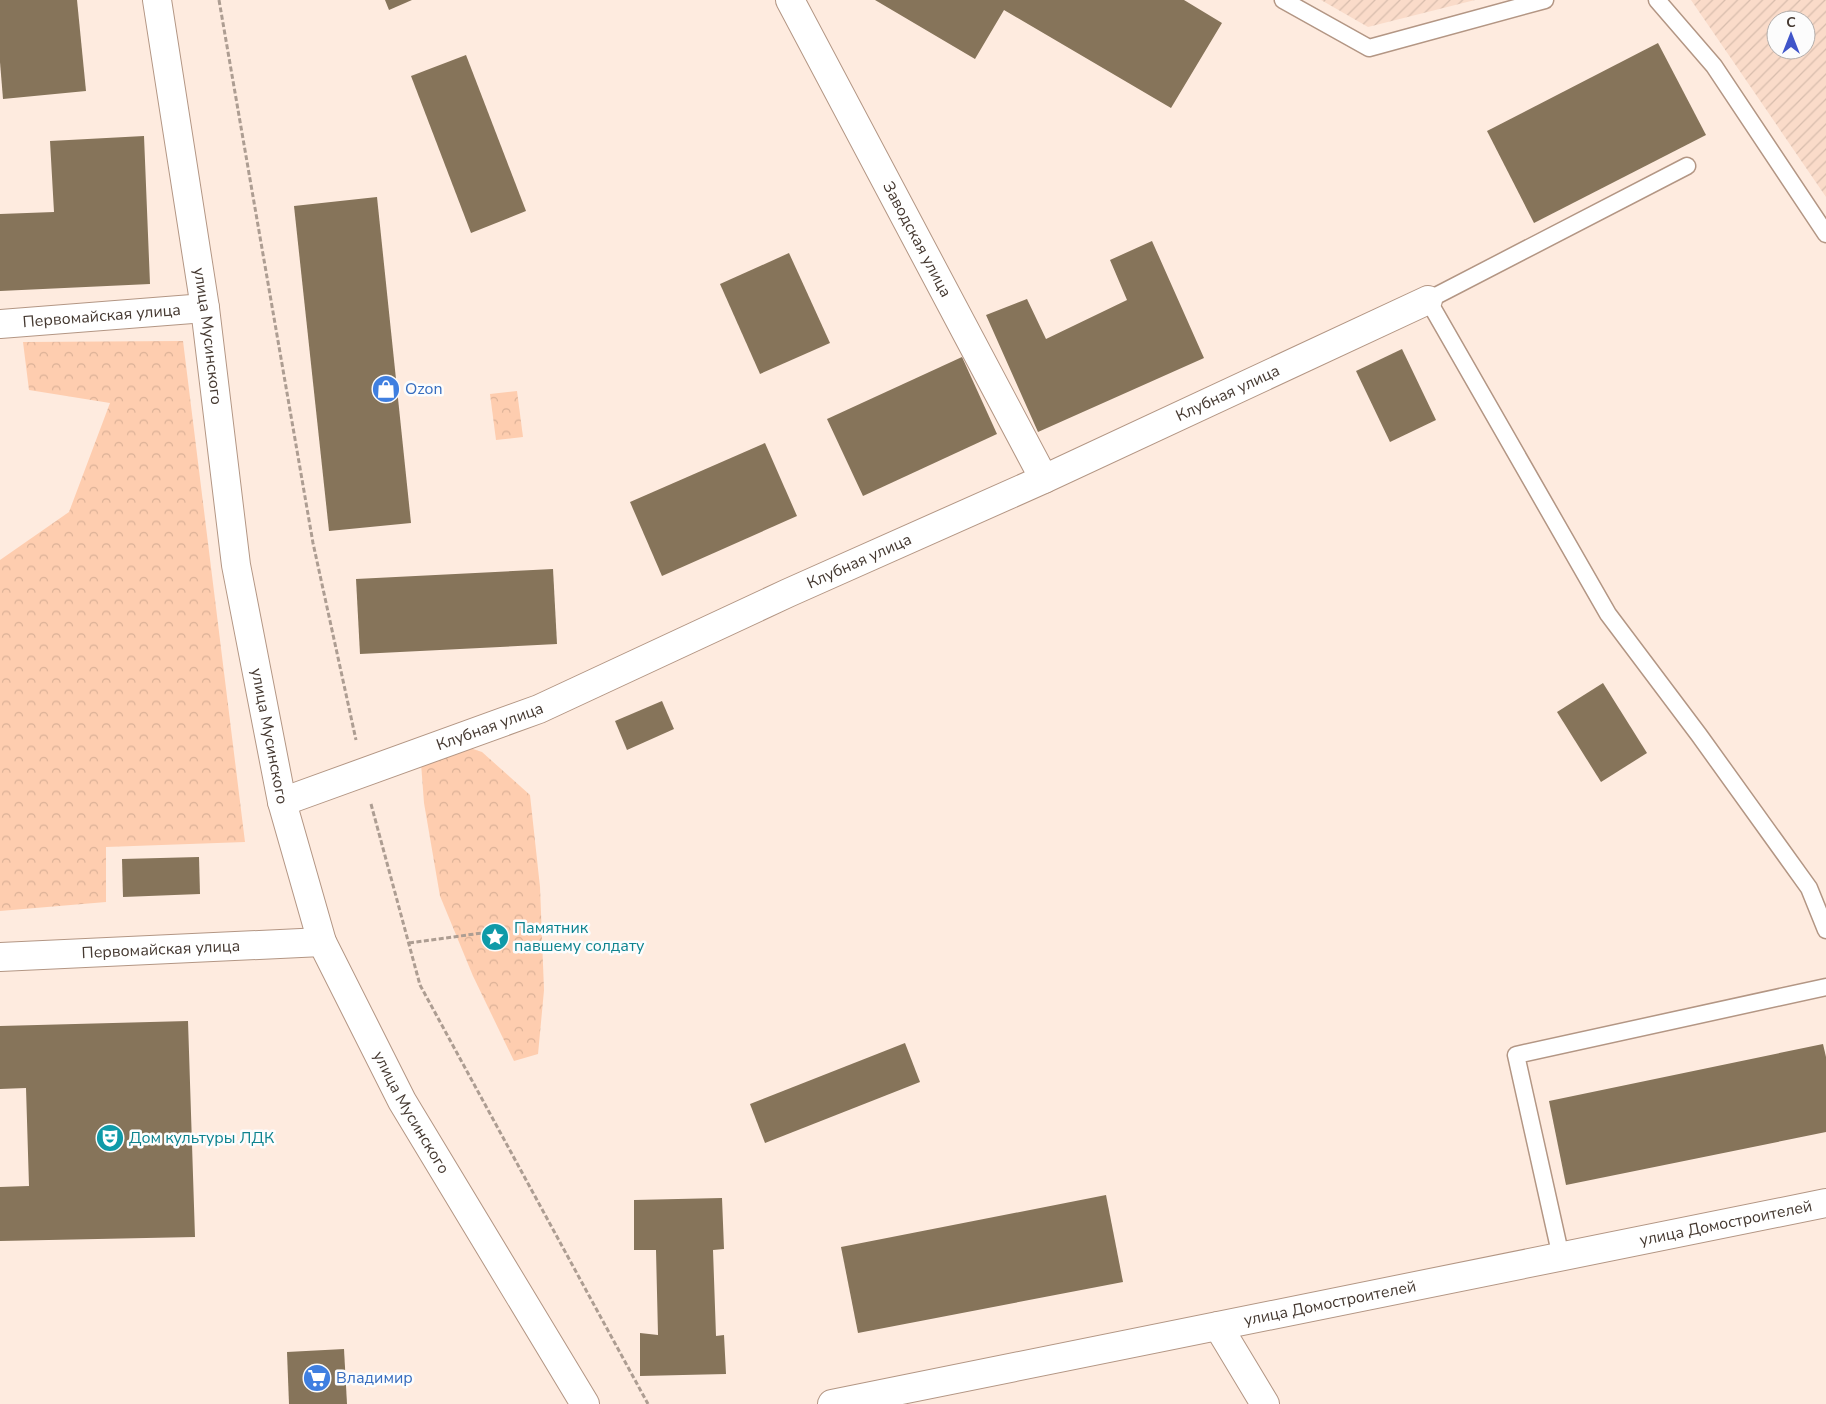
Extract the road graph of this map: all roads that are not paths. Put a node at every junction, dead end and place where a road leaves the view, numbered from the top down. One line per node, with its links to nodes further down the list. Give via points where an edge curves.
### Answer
1 (157, 0): 9 (street, улица Мусинского)
2 (790, 0): 11 (street, Заводская улица)
3 (1283, 0): 4 (lane, via 1369,48)
4 (1545, 0)
5 (1657, 0): 7 (lane, via 1714,66)
6 (1686, 166): 8 (lane)
7 (1826, 234)
8 (1428, 300): 11 (street, Клубная улица); 13 (lane, via 1608,614 1700,735 1808,888)
9 (204, 308): 10 (street, Первомайская улица); 12 (street, улица Мусинского, via 236,565)
10 (0, 324)
11 (1044, 479): 12 (street, Клубная улица, via 539,709)
12 (282, 802): 14 (street, улица Мусинского)
13 (1826, 930)
14 (322, 942): 15 (street, Первомайская улица); 20 (street, улица Мусинского, via 402,1101)
15 (0, 957)
16 (1826, 987): 18 (lane, via 1516,1055)
17 (1826, 1202): 18 (street, улица Домостроителей)
18 (1561, 1256): 19 (street, улица Домостроителей)
19 (1218, 1326): 21 (street, улица Домостроителей); 22 (street)
20 (585, 1404)
21 (832, 1404)
22 (1265, 1404)

